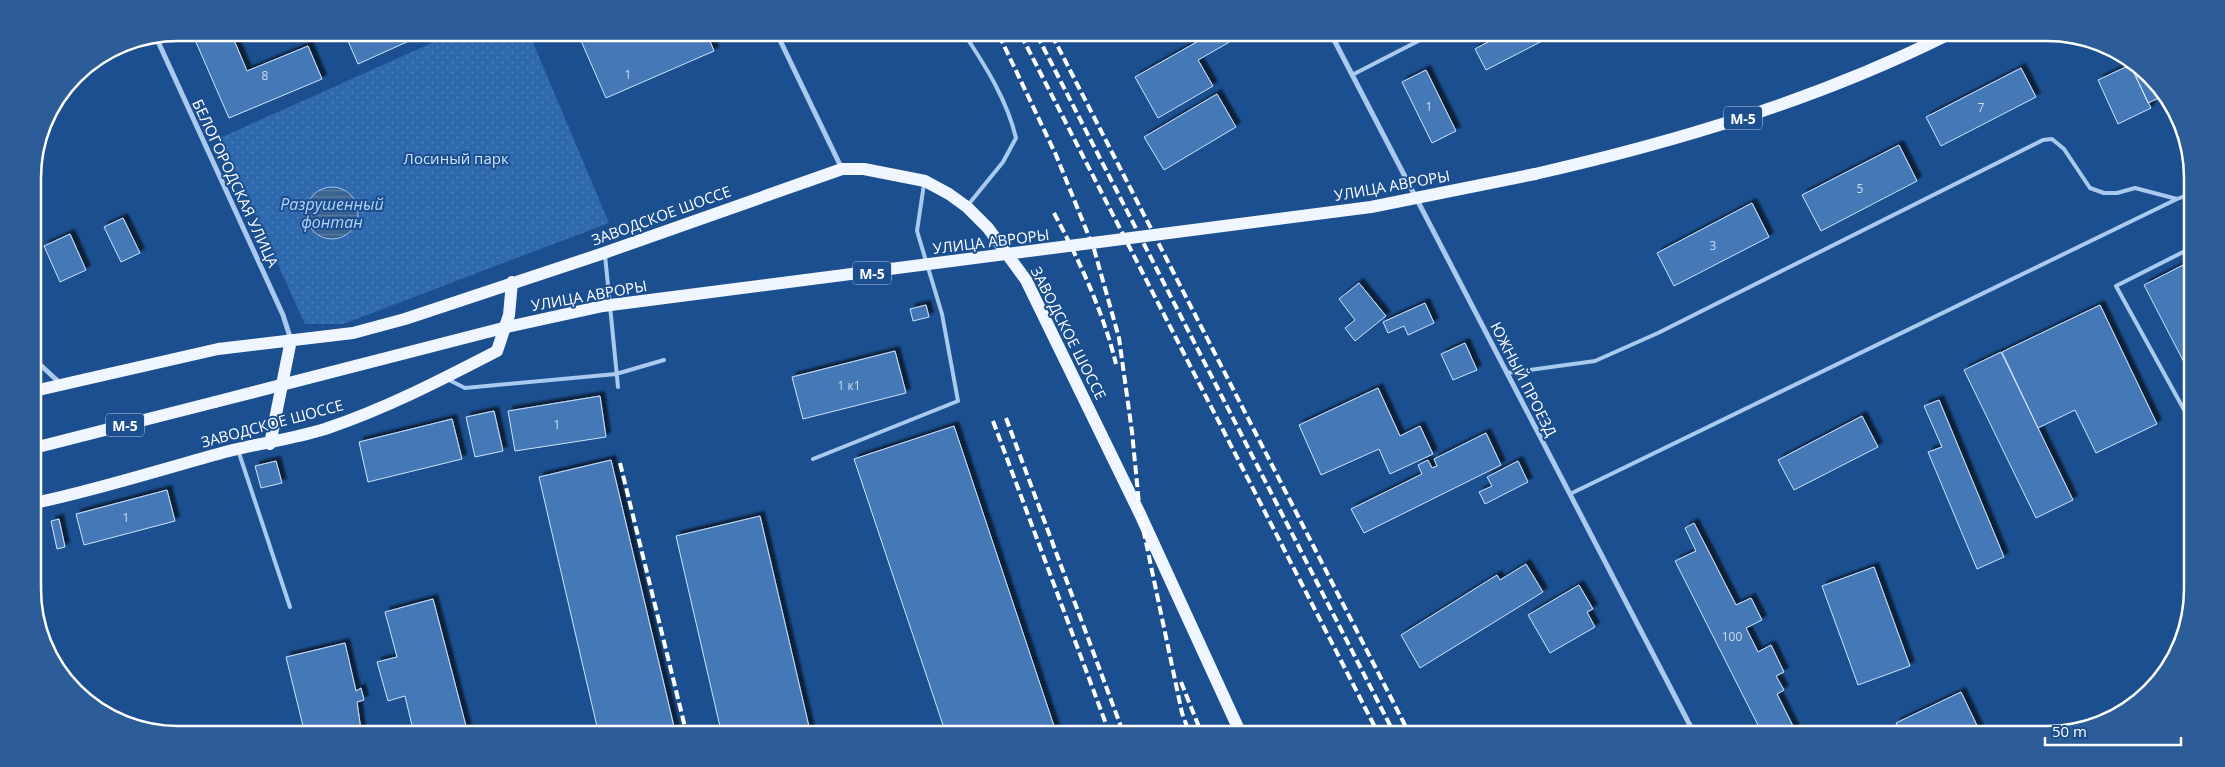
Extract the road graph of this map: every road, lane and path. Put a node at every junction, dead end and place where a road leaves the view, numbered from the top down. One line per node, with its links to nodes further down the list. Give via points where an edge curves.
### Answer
1 (1335, 41): 7 (street, ЮЖНЫЙ ПРОЕЗД)
2 (1418, 41): 7 (lane)
3 (1934, 41): 27 (main road, УЛИЦА АВРОРЫ / М-5, bridge, via 1812,94 1748,116 1684,137 1535,174 1371,207 604,306 507,326)
4 (781, 42): 8 (street)
5 (969, 42): 12 (lane, via 1010,113 1016,138)
6 (159, 43): 16 (street, БЕЛОГОРОДСКАЯ УЛИЦА, via 283,315)
7 (1352, 75): 19 (street, ЮЖНЫЙ ПРОЕЗД)
8 (842, 170): 9 (main road, ЗАВОДСКОЕ ШОССЕ, via 864,169); 14 (main road, ЗАВОДСКОЕ ШОССЕ)
9 (925, 181): 12 (main road, ЗАВОДСКОЕ ШОССЕ); 29 (lane, via 917,231 942,314 958,401)
10 (2184, 196): 11 (lane)
11 (2177, 199): 19 (lane, via 2135,188 2104,193 2090,188 2064,149 2052,139 2043,140 1658,333 1595,361); 30 (lane)
12 (967, 207): 33 (main road, ЗАВОДСКОЕ ШОССЕ, via 988,228 1026,280 1140,514)
13 (2184, 251): 25 (lane, via 2116,286)
14 (604, 253): 15 (main road, ЗАВОДСКОЕ ШОССЕ); 20 (lane)
15 (512, 282): 16 (main road, ЗАВОДСКОЕ ШОССЕ, via 388,324 353,333); 21 (main road, ЗАВОДСКОЕ ШОССЕ, via 509,315 497,350)
16 (291, 340): 22 (main road, ЗАВОДСКОЕ ШОССЕ, via 218,349); 26 (main road)
17 (664, 360): 20 (lane)
18 (42, 366): 22 (street)
19 (1507, 373): 30 (street, ЮЖНЫЙ ПРОЕЗД)
20 (616, 374): 21 (lane, via 465,388); 23 (lane)
21 (445, 378): 26 (main road, ЗАВОДСКОЕ ШОССЕ, via 368,414)
22 (62, 385): 24 (main road, ЗАВОДСКОЕ ШОССЕ)
23 (618, 387)
24 (41, 389)
25 (2184, 410)
26 (270, 444): 28 (main road, ЗАВОДСКОЕ ШОССЕ)
27 (41, 446)
28 (238, 450): 31 (main road, ЗАВОДСКОЕ ШОССЕ); 32 (lane)
29 (813, 459)
30 (1570, 494): 34 (street, ЮЖНЫЙ ПРОЕЗД)
31 (41, 502)
32 (290, 607)
33 (1237, 725)
34 (1690, 725)

